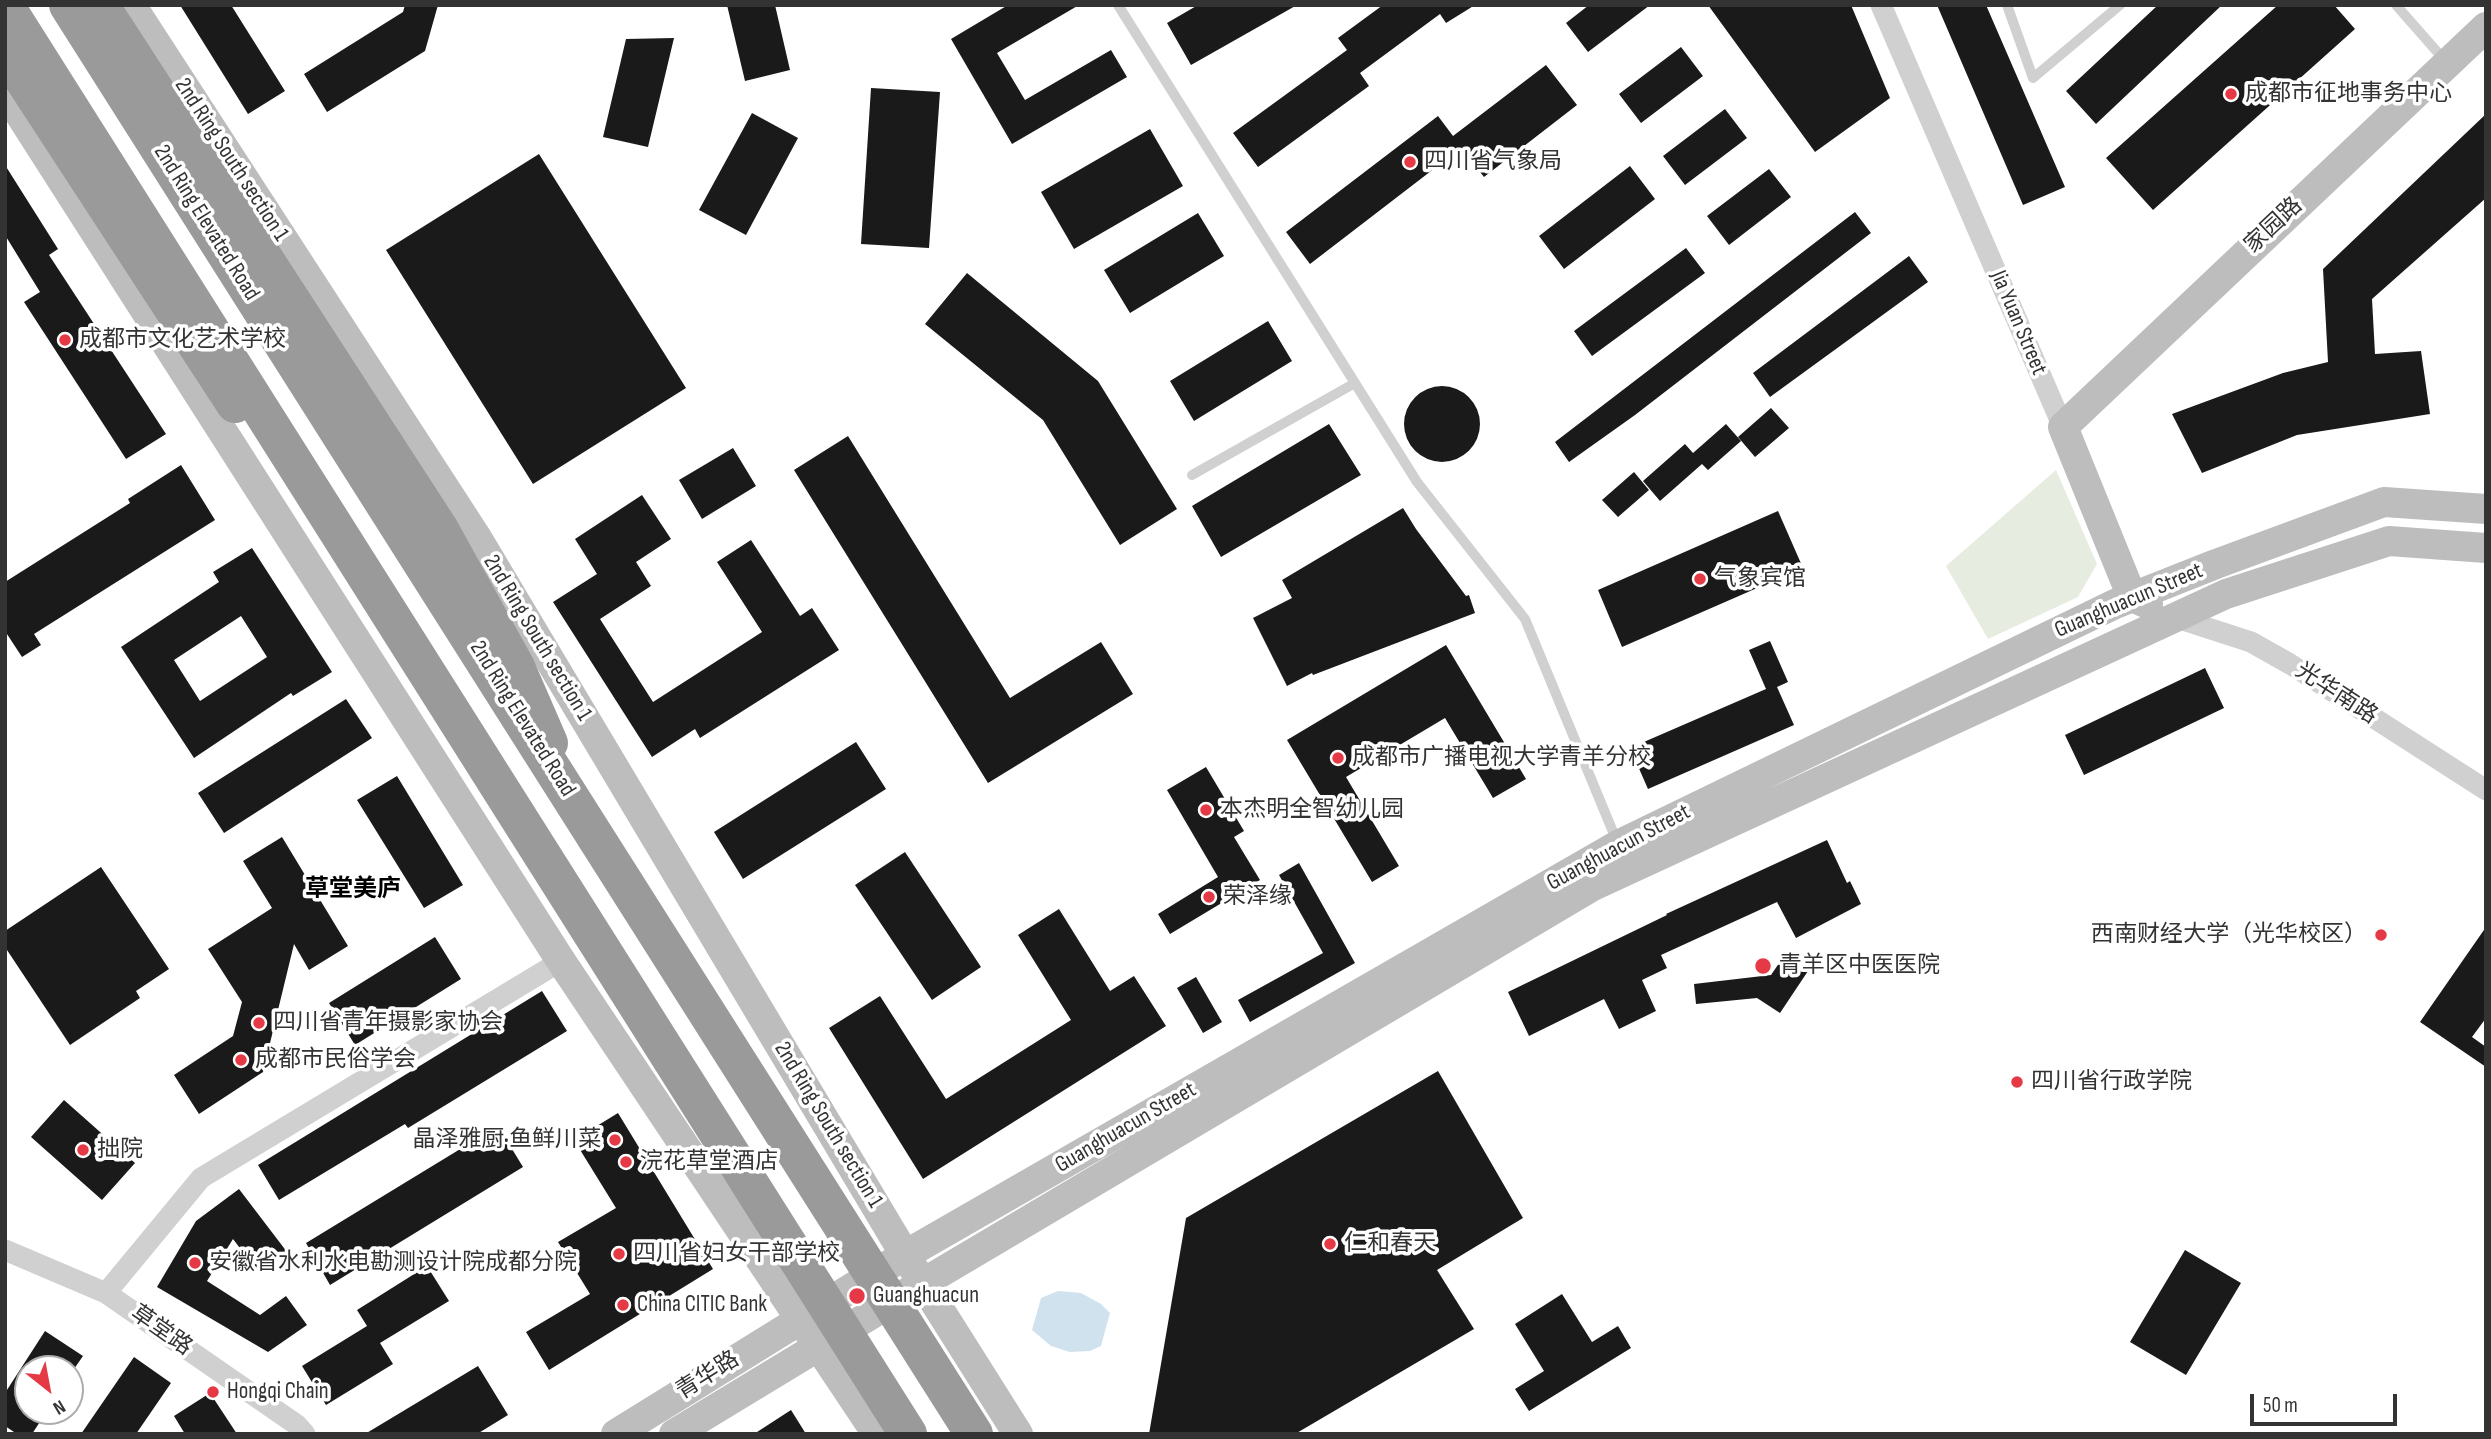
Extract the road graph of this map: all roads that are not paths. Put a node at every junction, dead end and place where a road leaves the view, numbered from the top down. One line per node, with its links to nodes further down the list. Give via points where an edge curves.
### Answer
1 (5, 5): 22 (highway, bridge)
2 (68, 5): 21 (highway, 2nd Ring Elevated Road, bridge)
3 (100, 5): 21 (highway, bridge, via 439,528 516,667)
4 (131, 5): 26 (main road, 2nd Ring South section 1, via 477,538)
5 (1118, 5): 13 (lane)
6 (1881, 5): 14 (street, Jia Yuan Street)
7 (2007, 5): 8 (lane, via 2033,79)
8 (2120, 5)
9 (2396, 5): 11 (lane)
10 (2486, 27): 11 (main road, 家园路)
11 (2447, 63): 14 (main road, 家园路)
12 (9, 70): 22 (highway, bridge, via 383,631); 24 (main road)
13 (1354, 383): 15 (lane); 23 (lane, via 1417,482 1525,620)
14 (2063, 427): 18 (main road, Jia Yuan Street)
15 (1192, 475)
16 (2486, 509): 18 (main road, Guanghuacun Street, via 2384,502)
17 (2486, 548): 19 (main road, Guanghuacun Street, via 2389,541 2226,594)
18 (2132, 597): 19 (main road); 23 (main road, Guanghuacun Street)
19 (2177, 618): 20 (street, 光华南路, via 2251,642); 23 (main road, Guanghuacun Street)
20 (2486, 790)
21 (571, 797): 36 (highway, 2nd Ring Elevated Road, bridge)
22 (508, 800): 35 (highway, bridge)
23 (1624, 857): 26 (main road, Guanghuacun Street); 27 (main road, Guanghuacun Street, via 1591,887)
24 (561, 961): 28 (street, via 201,1178); 29 (main road)
25 (5, 1250): 28 (street, 草堂路)
26 (905, 1255): 27 (main road, 2nd Ring South section 1); 29 (main road, Guanghuacun Street)
27 (923, 1283): 30 (main road, Guanghuacun Street); 37 (main road, 2nd Ring South section 1)
28 (106, 1293): 31 (street, 草堂路)
29 (801, 1318): 30 (main road); 32 (main road, 青华路)
30 (820, 1346): 33 (main road, 青华路); 34 (main road)
31 (305, 1434)
32 (616, 1434)
33 (674, 1434)
34 (877, 1434)
35 (908, 1434)
36 (974, 1434)
37 (1018, 1434)

